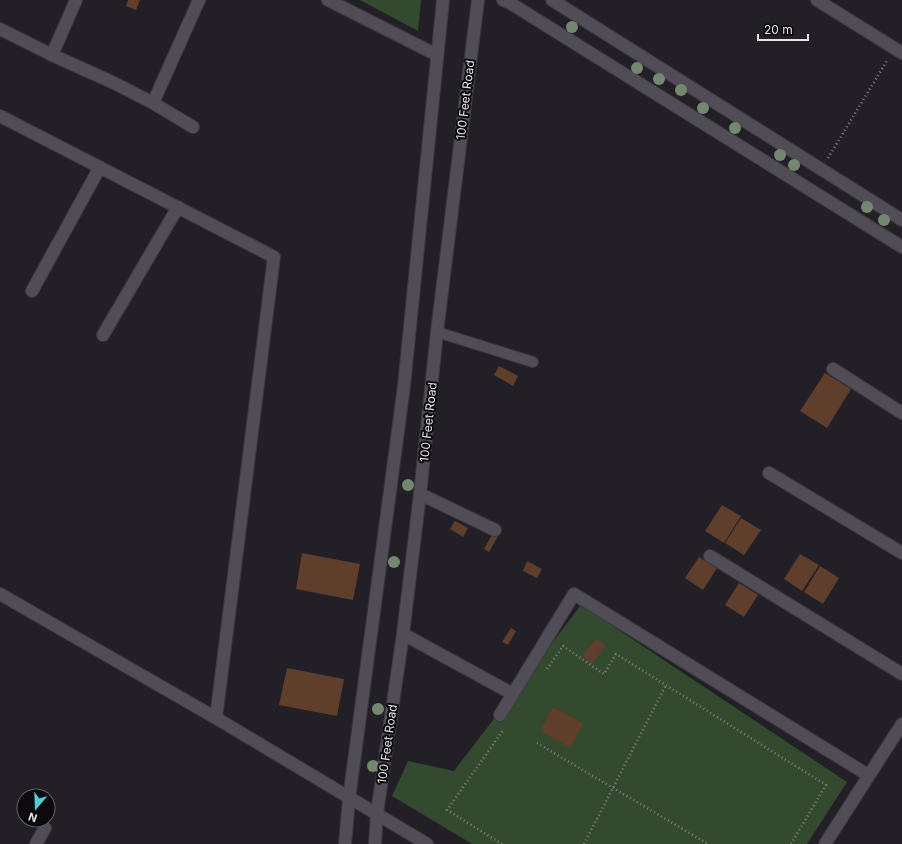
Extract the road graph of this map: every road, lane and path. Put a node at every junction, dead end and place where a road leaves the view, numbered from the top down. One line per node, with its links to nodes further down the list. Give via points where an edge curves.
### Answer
1 (76, 0): 11 (street)
2 (199, 0): 13 (street)
3 (328, 0): 12 (street)
4 (443, 0): 12 (street)
5 (478, 0): 23 (street, 100 Feet Road)
6 (503, 0): 21 (street)
7 (552, 0): 18 (street)
8 (817, 0): 10 (street)
9 (0, 28): 11 (street)
10 (898, 51): 18 (path)
11 (52, 55): 13 (street)
12 (437, 55): 46 (street, via 404,386)
13 (152, 103): 15 (street)
14 (4, 118): 16 (street); 17 (street)
15 (193, 127)
16 (0, 129)
17 (100, 167): 19 (street); 22 (street)
18 (821, 169): 20 (street)
19 (178, 207): 24 (street); 40 (street, via 274,257)
20 (902, 220)
21 (902, 247)
22 (32, 291)
23 (437, 332): 25 (lane); 29 (street, 100 Feet Road)
24 (103, 335)
25 (533, 362)
26 (833, 369): 27 (street)
27 (902, 413)
28 (769, 473): 31 (street)
29 (420, 494): 30 (street); 34 (street, 100 Feet Road)
30 (495, 530)
31 (902, 553)
32 (710, 556): 36 (street)
33 (0, 594): 40 (street)
34 (403, 634): 38 (street); 47 (street, 100 Feet Road)
35 (545, 671): 37 (path, via 563,646 604,674 616,654)
36 (902, 674)
37 (666, 685): 45 (path); 56 (path, via 826,785)
38 (513, 694): 39 (street); 44 (street, via 574,594)
39 (500, 715)
40 (216, 718): 46 (street)
41 (902, 724): 44 (street)
42 (505, 728): 53 (path, via 447,810)
43 (537, 743): 45 (path)
44 (868, 775): 57 (street)
45 (613, 788): 54 (path); 55 (path)
46 (349, 799): 47 (street); 50 (street)
47 (377, 814): 51 (street, 100 Feet Road); 52 (street)
48 (45, 828): 49 (street)
49 (36, 844)
50 (345, 844)
51 (375, 844)
52 (426, 844)
53 (502, 844)
54 (584, 844)
55 (708, 844)
56 (791, 844)
57 (825, 844)

